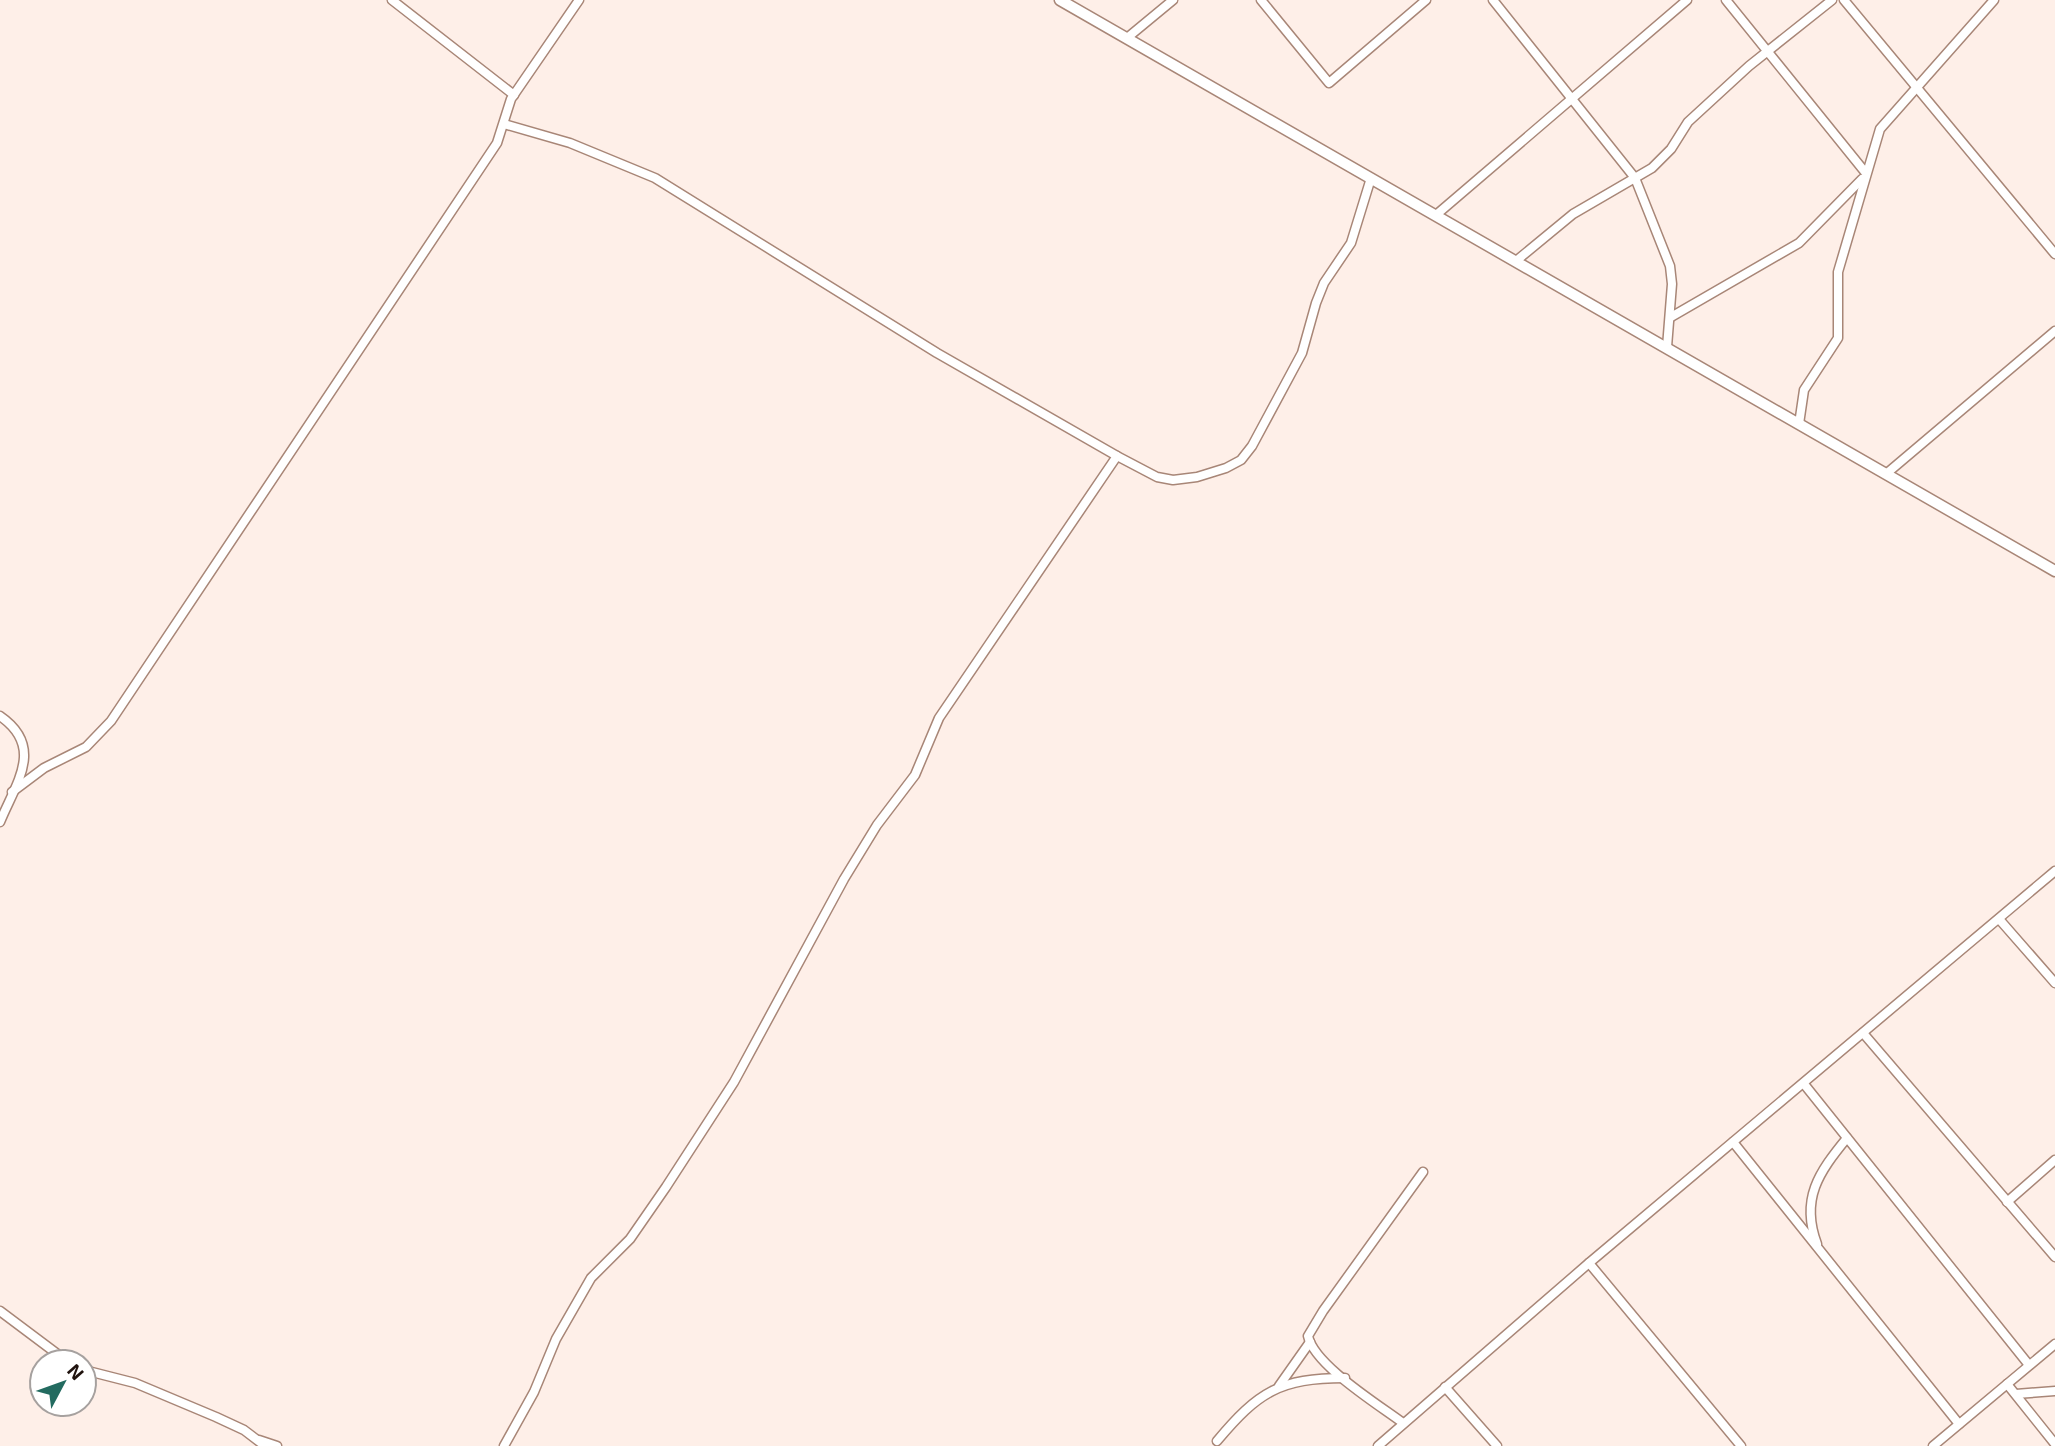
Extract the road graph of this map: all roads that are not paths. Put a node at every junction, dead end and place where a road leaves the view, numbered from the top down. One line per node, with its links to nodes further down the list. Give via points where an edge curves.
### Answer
1 (392, 0): 16 (street)
2 (579, 0): 16 (street)
3 (1060, 0): 13 (street)
4 (1173, 0): 13 (street)
5 (1261, 0): 6 (street, via 1329,83)
6 (1426, 0)
7 (1493, 0): 17 (street)
8 (1726, 0): 14 (street)
9 (1832, 0): 14 (street)
10 (1844, 0): 15 (street)
11 (1994, 0): 15 (street)
12 (1681, 2): 17 (street)
13 (1127, 38): 20 (street)
14 (1770, 52): 19 (street); 21 (street, via 1688,122 1652,168)
15 (1917, 86): 19 (street, via 1880,129); 23 (street)
16 (514, 95): 18 (street)
17 (1573, 99): 21 (street); 22 (street)
18 (504, 124): 29 (street, via 570,143 655,178 937,353); 33 (street, via 497,143 111,721 86,747 44,768)
19 (1864, 175): 25 (street, via 1799,243); 28 (street, via 1838,272 1838,338 1804,390)
20 (1371, 178): 22 (street); 29 (street, via 1351,243 1316,303 1302,353 1264,427 1241,460 1197,477 1173,480 1157,477)
21 (1634, 178): 24 (street, via 1573,214); 25 (street, via 1670,266)
22 (1436, 215): 24 (street)
23 (2055, 254)
24 (1516, 261): 27 (street)
25 (1671, 317): 27 (street)
26 (2055, 331): 30 (street)
27 (1667, 347): 28 (street)
28 (1799, 424): 30 (street)
29 (1117, 456): 67 (street, via 939,718 915,775 844,879 704,1129 630,1239 591,1278)
30 (1886, 474): 31 (street)
31 (2055, 571)
32 (0, 716): 33 (street, via 18,731 25,747 23,768)
33 (12, 792): 34 (street)
34 (0, 822)
35 (2055, 871): 36 (street)
36 (1999, 919): 37 (street); 38 (street)
37 (2055, 983)
38 (1863, 1033): 39 (street); 44 (street)
39 (1804, 1084): 40 (street); 41 (street)
40 (1847, 1138): 45 (street, via 1820,1171 1811,1199 1809,1224); 52 (street)
41 (1733, 1142): 45 (street); 47 (street)
42 (2055, 1160): 44 (street)
43 (1423, 1172): 49 (street, via 1313,1325)
44 (2007, 1202): 46 (street)
45 (1819, 1250): 61 (street)
46 (2055, 1257)
47 (1589, 1263): 57 (street); 70 (street)
48 (0, 1311): 51 (street)
49 (1310, 1342): 54 (street); 56 (street)
50 (2055, 1343): 52 (street)
51 (49, 1348)
52 (2029, 1365): 55 (street)
53 (98, 1374): 62 (street, via 135,1383 230,1423)
54 (1345, 1378): 56 (street, via 1314,1378); 60 (street)
55 (2007, 1384): 59 (street); 61 (street)
56 (1279, 1386): 63 (street, via 1242,1411)
57 (1445, 1387): 60 (street); 69 (street)
58 (2055, 1391): 59 (street)
59 (2016, 1394): 64 (street)
60 (1403, 1423): 68 (street)
61 (1959, 1424): 71 (street)
62 (256, 1439): 65 (street); 66 (street)
63 (1217, 1441)
64 (2055, 1444)
65 (265, 1446)
66 (277, 1446)
67 (504, 1446)
68 (1378, 1446)
69 (1497, 1446)
70 (1741, 1446)
71 (1934, 1446)

